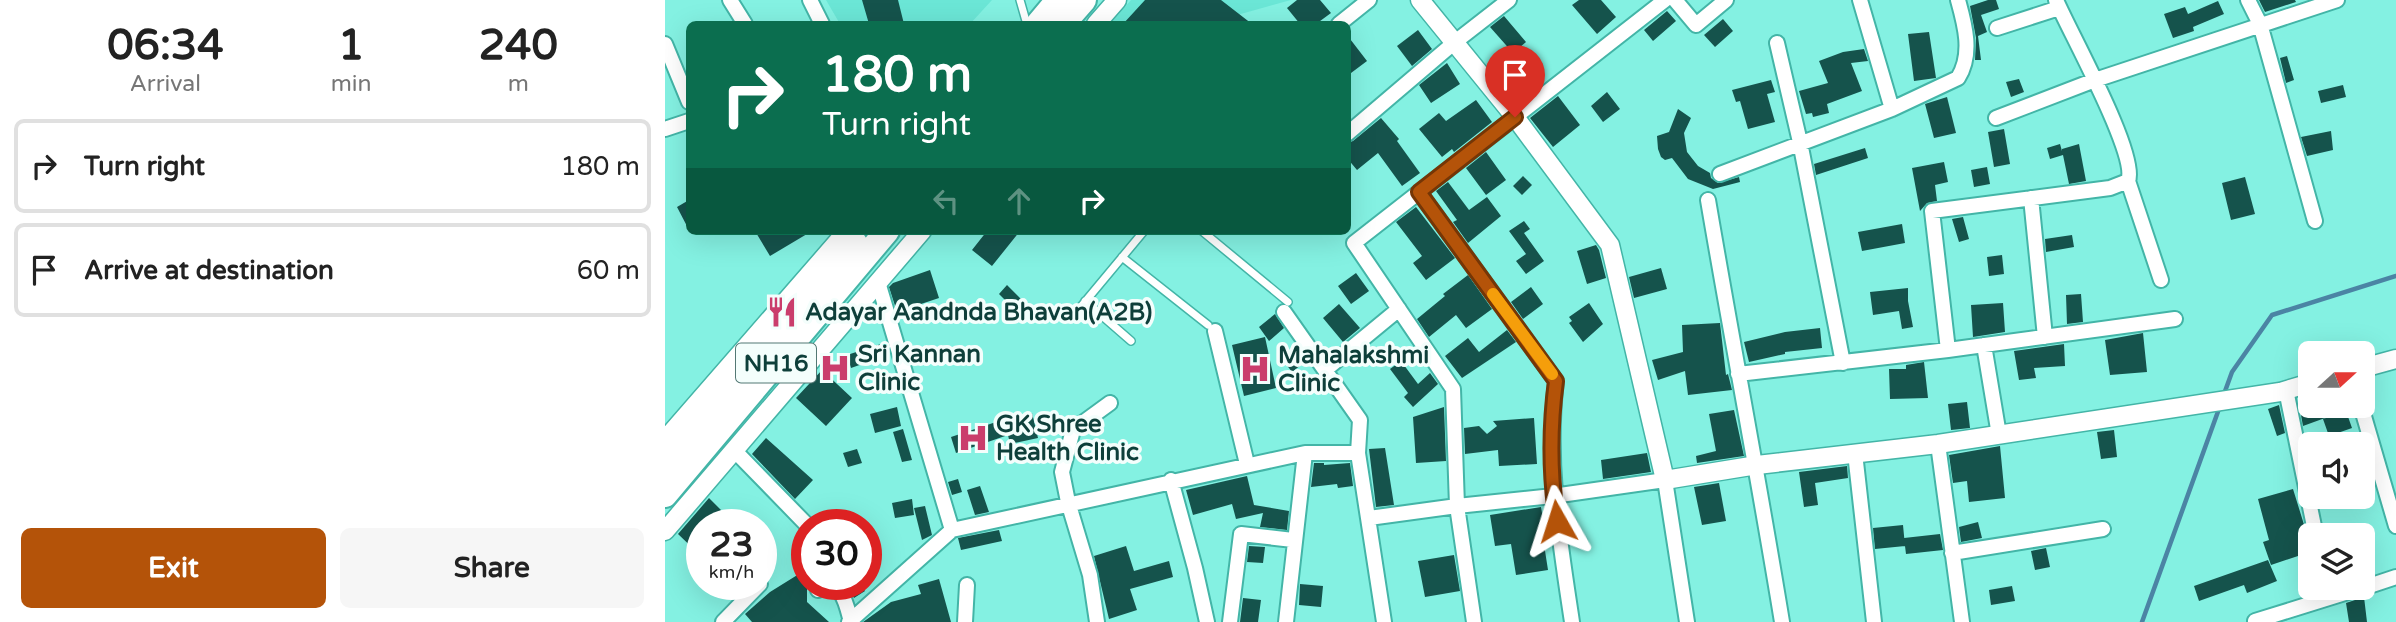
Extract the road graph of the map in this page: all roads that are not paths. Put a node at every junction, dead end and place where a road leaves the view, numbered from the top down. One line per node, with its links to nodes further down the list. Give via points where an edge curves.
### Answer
1 (730, 0): 19 (street)
2 (810, 0): 20 (street)
3 (1020, 0): 21 (lane)
4 (1044, 0): 22 (street)
5 (1058, 0): 23 (highway)
6 (1084, 0): 24 (highway)
7 (1117, 0): 25 (street)
8 (1369, 0): 26 (street)
9 (1420, 0): 29 (street)
10 (1509, 0): 29 (street)
11 (1665, 0): 35 (street)
12 (1675, 0): 13 (street, via 1696,25)
13 (1726, 0)
14 (1860, 0): 34 (street)
15 (1958, 0): 34 (street, via 1967,34 1963,71 1952,82)
16 (2248, 0): 27 (street)
17 (2337, 0): 27 (street)
18 (2057, 4): 28 (street); 32 (street)
19 (742, 21)
20 (820, 21)
21 (1028, 21)
22 (1030, 21)
23 (1032, 21)
24 (1066, 21)
25 (1099, 21)
26 (1343, 21)
27 (2260, 24): 32 (street); 46 (street)
28 (1997, 28)
29 (1455, 43): 35 (street); 39 (street)
30 (1777, 43): 40 (street)
31 (665, 44): 33 (street)
32 (2095, 80): 36 (street); 42 (street, via 2127,154)
33 (686, 95)
34 (1892, 109): 40 (street)
35 (1515, 117): 43 (street); 86 (street, via 1610,245)
36 (1996, 118)
37 (686, 122): 38 (street)
38 (665, 130)
39 (1351, 131)
40 (1800, 142): 41 (street); 67 (street)
41 (1720, 174)
42 (2128, 181): 44 (street, via 2110,188); 54 (street)
43 (1419, 192): 59 (street, via 1354,243); 88 (street, via 1556,381)
44 (2031, 198): 62 (street); 65 (street, via 1932,211)
45 (1708, 200): 70 (street)
46 (2315, 221)
47 (844, 235): 76 (street)
48 (862, 235): 84 (highway, NH16)
49 (884, 235): 87 (highway, NH16)
50 (915, 235): 55 (street)
51 (1141, 235): 53 (lane)
52 (1209, 235): 57 (lane)
53 (1122, 257): 56 (lane); 61 (lane)
54 (2161, 280)
55 (878, 282): 78 (street); 96 (street)
56 (1085, 301): 58 (lane); 63 (lane)
57 (1286, 307): 69 (street)
58 (1079, 309)
59 (1399, 309): 69 (street); 90 (street, via 1453,389)
60 (2175, 319): 62 (street)
61 (1211, 328): 82 (street)
62 (2045, 337): 64 (street)
63 (1131, 341)
64 (1984, 345): 65 (street); 75 (street)
65 (1948, 350): 67 (street)
66 (2396, 359): 68 (street)
67 (1843, 363): 70 (street)
68 (2375, 365)
69 (1325, 370): 80 (street, via 1360,421)
70 (1738, 374): 83 (street)
71 (2298, 387): 72 (street)
72 (2283, 391): 75 (street); 93 (street)
73 (1110, 403): 89 (street, via 1073,430 1062,472)
74 (2364, 418): 94 (street)
75 (1999, 435): 77 (street)
76 (665, 440)
77 (1938, 444): 81 (street); 99 (street)
78 (735, 451): 91 (street); 97 (street)
79 (1305, 453): 80 (street); 82 (street); 98 (street)
80 (1358, 453): 92 (street)
81 (1855, 453): 83 (street); 119 (street)
82 (1247, 464): 85 (street)
83 (1757, 465): 86 (street); 118 (street)
84 (665, 467)
85 (1171, 480): 89 (street); 111 (street)
86 (1665, 480): 88 (street); 117 (street)
87 (665, 495)
88 (1553, 496): 90 (street); 116 (street)
89 (1068, 502): 96 (street); 110 (street, via 1090,575)
90 (1457, 506): 92 (street); 115 (street)
91 (791, 509)
92 (1369, 518): 114 (street)
93 (2313, 523)
94 (2396, 526)
95 (2103, 529): 99 (street)
96 (952, 530): 108 (street)
97 (665, 531)
98 (1293, 540): 112 (street, via 1241,534); 113 (street)
99 (1952, 553): 120 (street)
100 (2396, 577): 101 (street)
101 (2375, 584)
102 (967, 585): 109 (street)
103 (745, 600): 107 (street)
104 (845, 600): 108 (street)
105 (2310, 600): 106 (street)
106 (2255, 621)
107 (723, 622)
108 (850, 622)
109 (965, 622)
110 (1097, 622)
111 (1207, 622)
112 (1230, 622)
113 (1286, 622)
114 (1384, 622)
115 (1475, 622)
116 (1572, 622)
117 (1687, 622)
118 (1782, 622)
119 (1874, 622)
120 (1962, 622)

